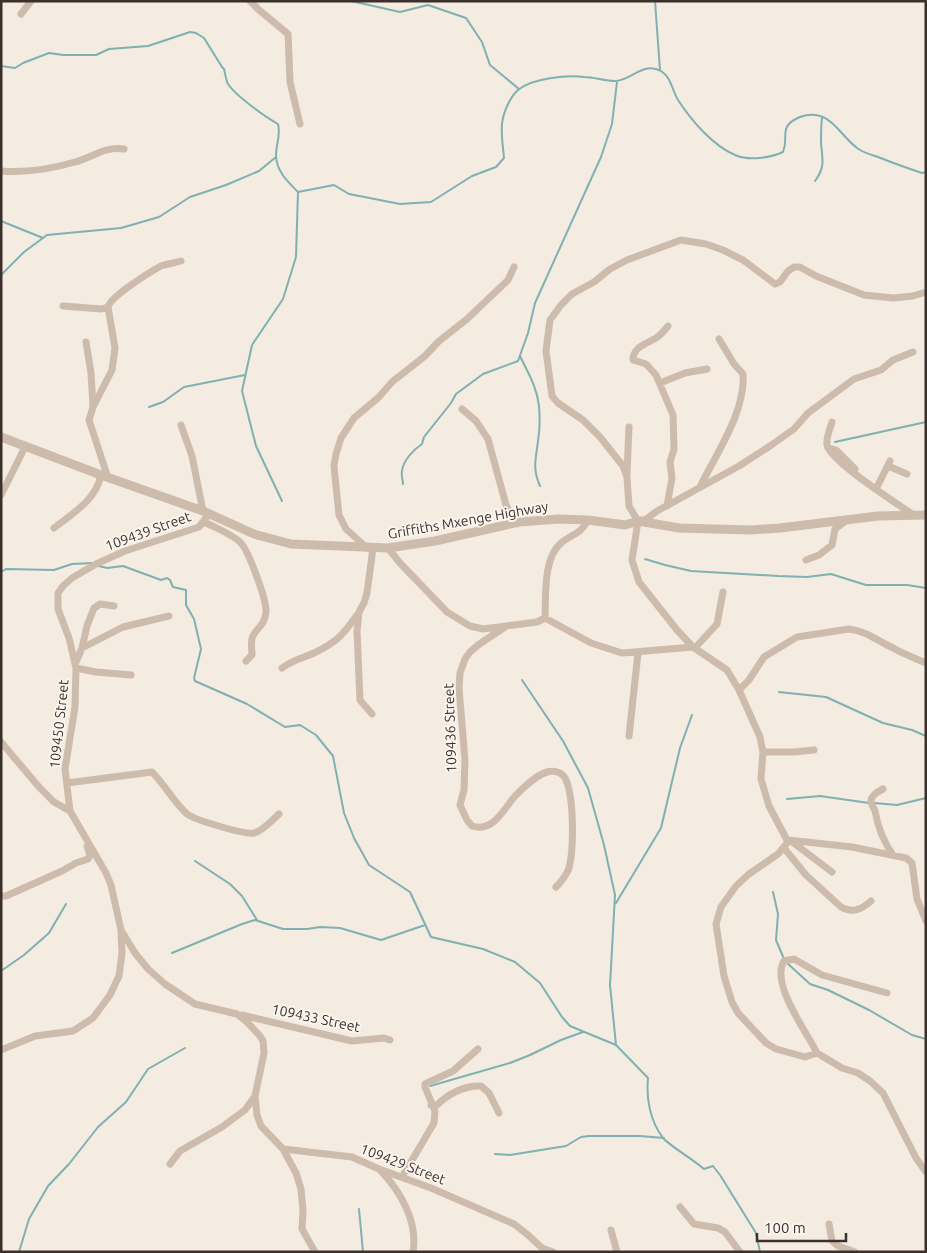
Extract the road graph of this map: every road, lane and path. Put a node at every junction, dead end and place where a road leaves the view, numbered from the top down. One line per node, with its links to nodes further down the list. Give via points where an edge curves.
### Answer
1 (31, 1): 3 (street)
2 (250, 1): 4 (street, via 288,34 290,82)
3 (21, 14)
4 (300, 124)
5 (124, 149): 6 (street, via 106,149 77,162 42,170)
6 (1, 171)
7 (181, 261): 11 (street, via 161,266 118,294)
8 (514, 267): 41 (street, via 508,280 354,418 341,438 334,466 339,515 346,529)
9 (926, 292): 27 (street, via 893,298 864,295 800,267 788,271 775,284 743,260 723,250 687,240 674,241 610,269 560,305 550,320 546,350 554,400 600,436 623,466)
10 (63, 306): 11 (street)
11 (108, 307): 18 (street, via 115,348 112,370)
12 (668, 326): 17 (street, via 662,334 635,350 633,355 633,360 651,368)
13 (719, 339): 28 (street, via 743,374 740,403)
14 (86, 342): 18 (street)
15 (913, 352): 28 (street, via 893,360 881,370 854,379 808,413 790,432)
16 (707, 369): 17 (street, via 685,373)
17 (660, 384): 31 (street, via 672,415 674,434)
18 (93, 407): 26 (street, via 89,420)
19 (462, 409): 39 (street, via 476,421 488,439 506,505)
20 (832, 422): 29 (street, via 828,432 833,456)
21 (181, 425): 32 (street)
22 (629, 427): 27 (street)
23 (1, 437): 24 (street, Griffiths Mxenge Highway)
24 (25, 447): 26 (street, Griffiths Mxenge Highway); 30 (street)
25 (907, 474): 29 (street, via 889,463)
26 (105, 476): 32 (street, Griffiths Mxenge Highway); 40 (street, via 98,490 81,508)
27 (627, 477): 37 (street, via 629,506)
28 (700, 487): 31 (street)
29 (875, 488): 33 (street)
30 (1, 495)
31 (667, 506): 37 (street)
32 (206, 512): 38 (street, 109439 Street); 41 (street, Griffiths Mxenge Highway, via 254,534 291,544)
33 (912, 514): 34 (street, Griffiths Mxenge Highway); 35 (street, Griffiths Mxenge Highway)
34 (926, 515)
35 (848, 519): 37 (street, Griffiths Mxenge Highway, via 751,530 679,528); 43 (street, via 835,529 832,545)
36 (588, 520): 37 (street, Griffiths Mxenge Highway, via 625,525); 39 (street, Griffiths Mxenge Highway); 48 (street, via 552,554 546,578)
37 (638, 521): 51 (street, via 632,560 639,582)
38 (204, 522): 53 (street, via 230,535 243,546 264,596 265,618 252,638 252,655); 55 (street, 109439 Street, via 191,530 107,558 63,586 58,593 58,609)
39 (519, 522): 42 (street, Griffiths Mxenge Highway)
40 (54, 528)
41 (371, 548): 42 (street, Griffiths Mxenge Highway); 46 (street, via 367,593)
42 (388, 548): 49 (street, via 454,617 478,629)
43 (806, 560)
44 (723, 592): 51 (street, via 717,624)
45 (114, 606): 50 (street, via 100,604 94,608)
46 (359, 612): 56 (street, via 341,637); 59 (street, via 360,700)
47 (169, 616): 50 (street, via 123,627)
48 (545, 618): 49 (street); 52 (street, via 590,643 622,653)
49 (508, 626): 73 (street, 109436 Street, via 478,645 462,665 459,688 465,760 460,805 472,826 484,828 542,774 554,771 563,775 571,807 571,855 568,871)
50 (82, 648): 55 (street)
51 (694, 648): 52 (street); 58 (street, via 727,670)
52 (638, 652): 60 (street)
53 (246, 661)
54 (926, 663): 58 (street, via 856,630 807,634 764,657)
55 (76, 665): 57 (street, via 108,674); 64 (street, 109450 Street, via 75,707 65,769)
56 (282, 668)
57 (131, 674)
58 (739, 690): 63 (street, via 760,737)
59 (372, 714)
60 (629, 736)
61 (1, 742): 66 (street, via 39,788)
62 (814, 750): 63 (street)
63 (763, 752): 69 (street, via 761,779 769,806)
64 (67, 783): 66 (street, 109450 Street); 67 (street, 109450 Street, via 152,772 195,819 253,833)
65 (883, 789): 71 (street, via 875,794 871,803 880,835)
66 (70, 811): 68 (street)
67 (279, 814)
68 (81, 829): 74 (street, via 90,852 88,859); 77 (street, via 111,885)
69 (790, 841): 70 (street); 71 (street); 72 (street)
70 (784, 848): 75 (street, via 806,875 846,910 859,910); 83 (street, via 736,886 721,907 716,926 724,976 738,1014 766,1043 805,1057)
71 (893, 855): 76 (street, via 906,858 912,864 917,899)
72 (832, 872)
73 (556, 887)
74 (1, 896)
75 (871, 901)
76 (926, 921)
77 (121, 930): 79 (street, via 148,969 170,988 195,1004); 82 (street, via 119,976 93,1018 74,1031 35,1036)
78 (886, 993): 83 (street, via 822,976 794,959 784,961 784,989)
79 (237, 1014): 80 (street, 109433 Street, via 352,1041); 84 (street, via 263,1041 263,1060)
80 (390, 1040)
81 (478, 1049): 85 (street, via 453,1071 425,1084)
82 (1, 1050)
83 (817, 1053): 90 (street, via 842,1068 858,1073 883,1093)
84 (255, 1096): 87 (street, via 261,1126); 88 (street, via 245,1110 180,1152)
85 (431, 1105): 86 (street, via 437,1105 462,1089 481,1086 489,1093); 91 (street, via 435,1111 432,1129)
86 (499, 1113)
87 (282, 1149): 89 (street, 109429 Street, via 352,1157); 95 (street, via 296,1173 301,1189 302,1229)
88 (170, 1164)
89 (379, 1169): 91 (street, 109429 Street); 96 (street, via 403,1200 413,1230)
90 (926, 1172)
91 (402, 1177): 97 (street, 109429 Street, via 514,1224 542,1248)
92 (680, 1208): 99 (street, via 694,1224 725,1232)
93 (829, 1224): 100 (street, via 832,1240 838,1246)
94 (611, 1230): 98 (street)
95 (315, 1252)
96 (413, 1252)
97 (554, 1252)
98 (616, 1252)
99 (740, 1252)
100 (855, 1252)

